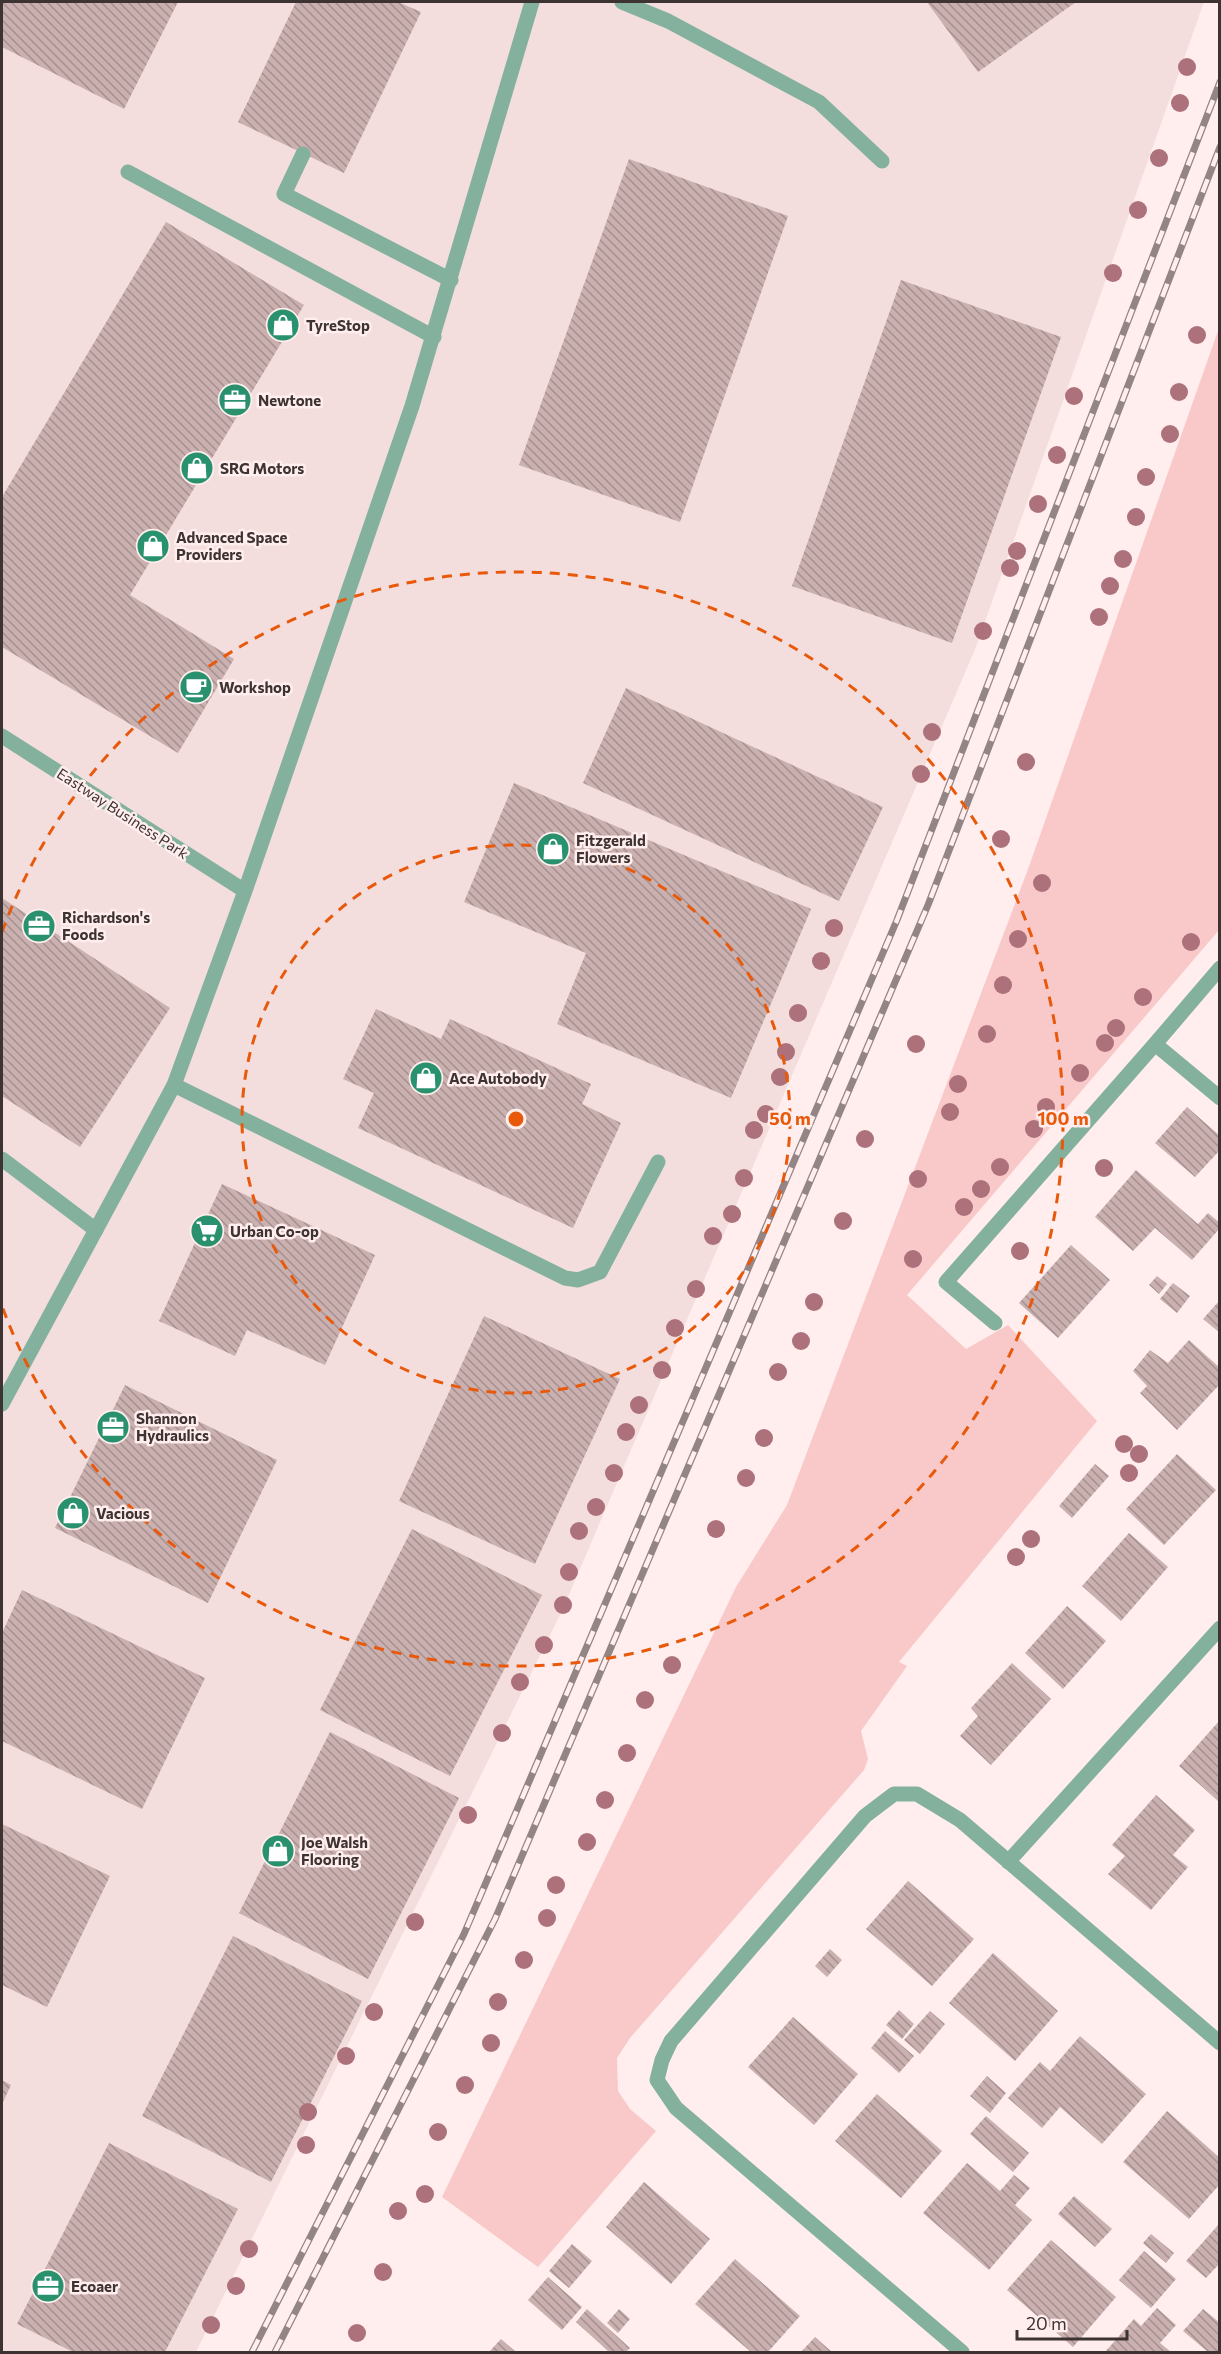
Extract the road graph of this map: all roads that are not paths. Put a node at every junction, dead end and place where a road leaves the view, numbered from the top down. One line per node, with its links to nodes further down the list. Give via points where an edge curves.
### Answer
1 (532, 2): 6 (street)
2 (622, 2): 4 (street, via 668,21 819,102)
3 (303, 154): 6 (street, via 284,194)
4 (882, 161)
5 (128, 172): 7 (street)
6 (451, 280): 7 (street)
7 (434, 337): 9 (street)
8 (2, 735): 9 (street, Eastway Business Park)
9 (245, 891): 12 (street)
10 (1220, 968): 11 (street)
11 (1155, 1044): 13 (street); 17 (street, via 946,1282)
12 (174, 1085): 15 (street, via 565,1278 578,1280 600,1272); 16 (street)
13 (1220, 1098)
14 (2, 1159): 16 (street)
15 (658, 1162)
16 (96, 1230): 18 (street)
17 (995, 1323)
18 (2, 1404)
19 (1220, 1628): 20 (street)
20 (1008, 1862): 21 (street); 22 (street, via 960,1820 917,1794 894,1794 864,1816 671,2041 657,2080 682,2114)
21 (1220, 2043)
22 (962, 2352)

